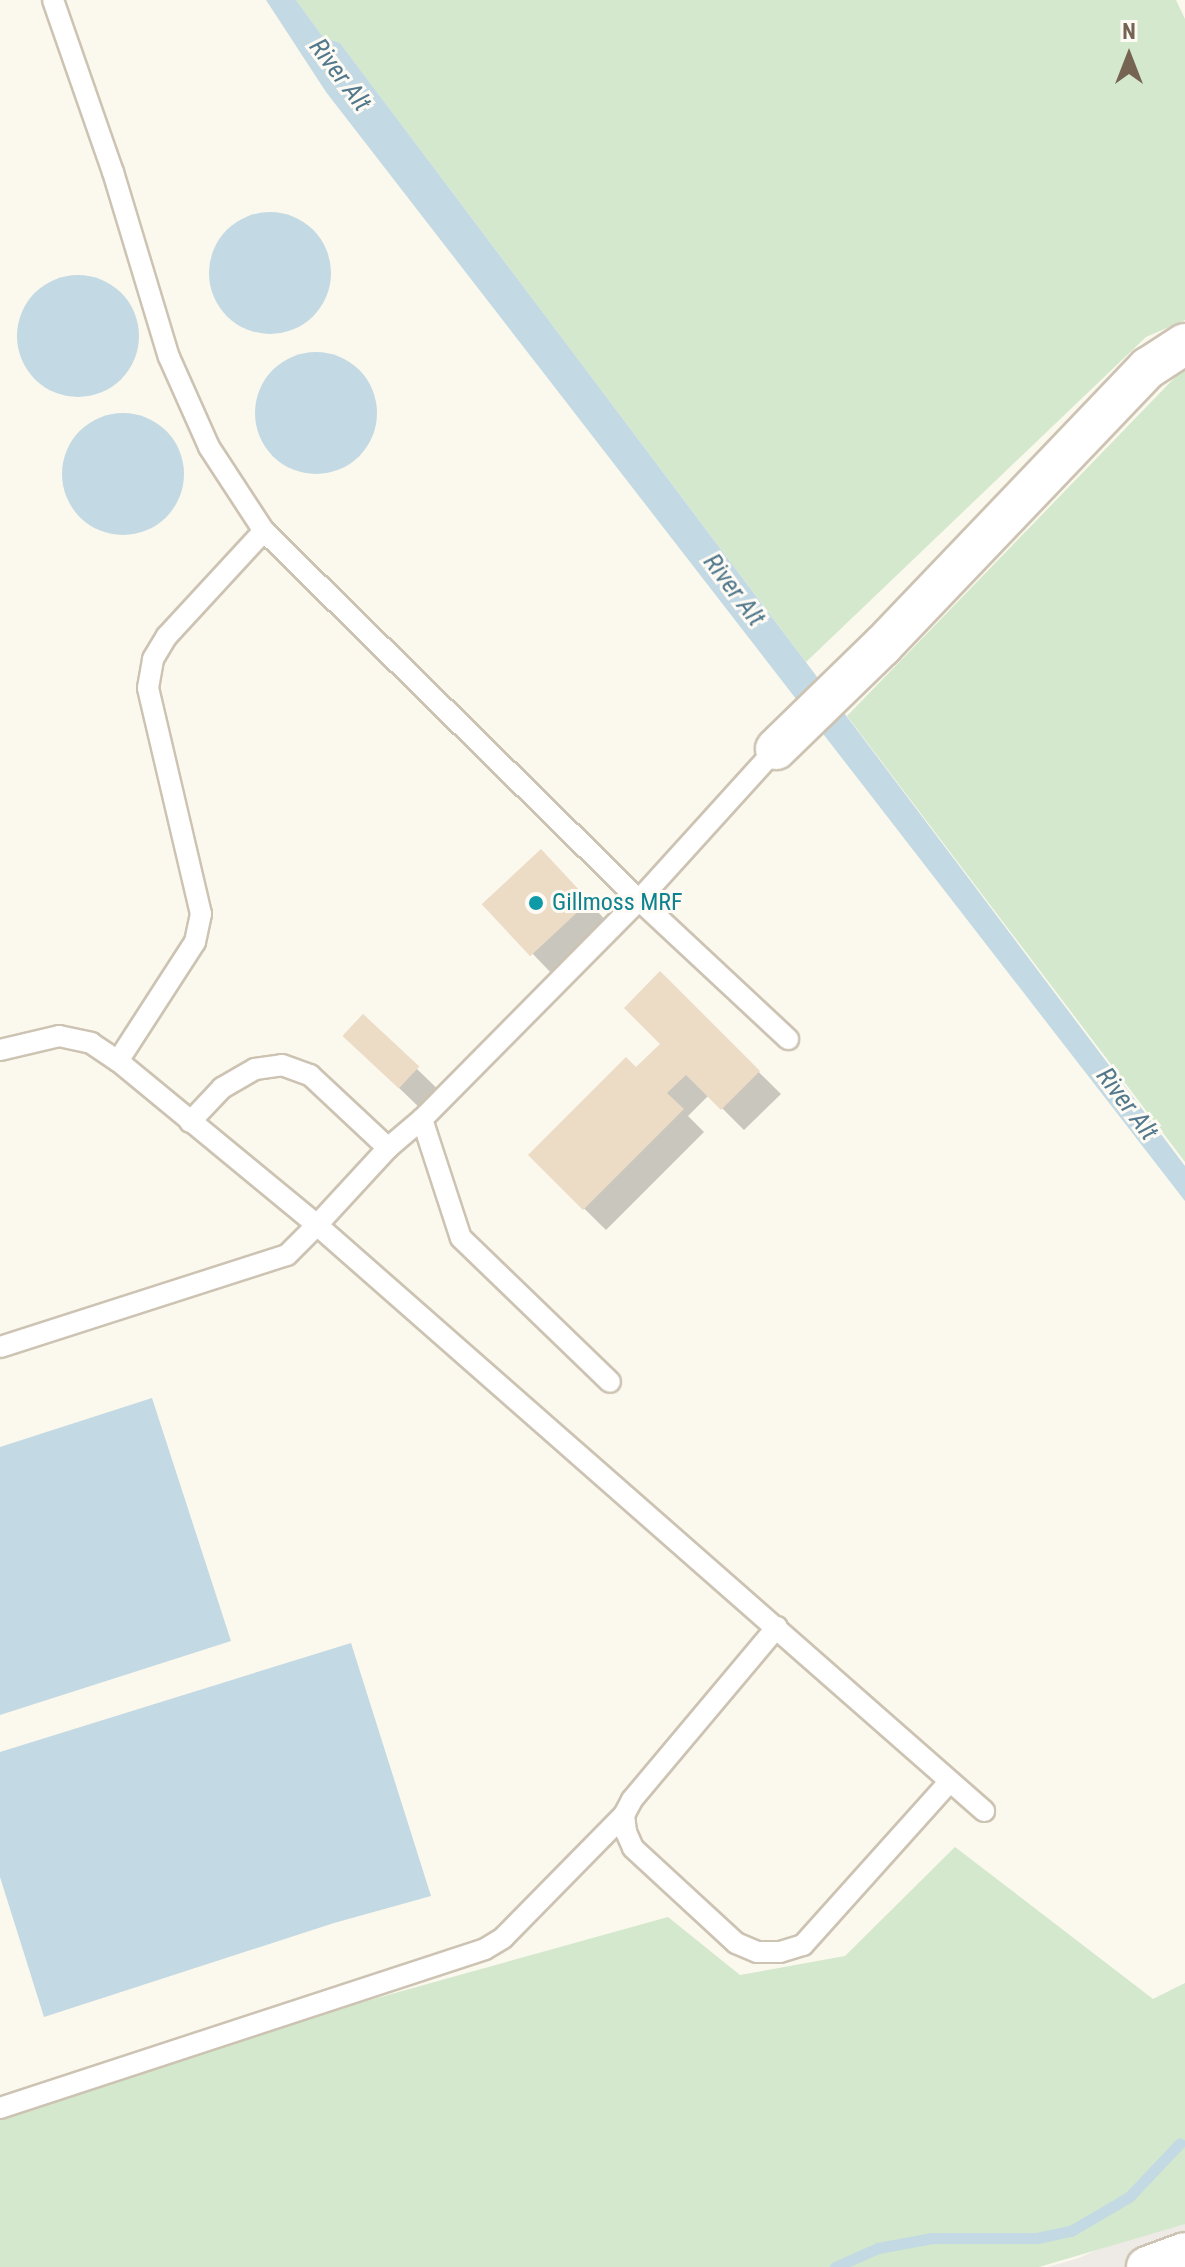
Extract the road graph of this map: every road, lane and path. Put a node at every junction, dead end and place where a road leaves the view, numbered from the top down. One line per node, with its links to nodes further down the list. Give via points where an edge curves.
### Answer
1 (53, 0): 3 (lane, via 169,357 209,447)
2 (1185, 344): 4 (street, via 1148,368)
3 (264, 531): 5 (lane); 8 (lane, via 167,636 153,659 148,688 201,914 195,942)
4 (776, 749): 5 (lane)
5 (639, 900): 6 (lane); 9 (lane)
6 (788, 1039)
7 (0, 1050): 8 (lane, via 59,1036 91,1043)
8 (118, 1061): 10 (lane)
9 (422, 1119): 11 (lane); 14 (lane, via 461,1238)
10 (190, 1122): 11 (lane, via 222,1088 255,1069 282,1065 310,1075); 12 (lane)
11 (388, 1148): 12 (lane)
12 (317, 1225): 13 (lane, via 287,1255); 15 (lane)
13 (0, 1347)
14 (610, 1382)
15 (777, 1627): 16 (lane); 18 (lane)
16 (950, 1781): 17 (lane); 18 (lane, via 803,1945 780,1952 757,1952 736,1943 633,1848)
17 (984, 1811)
18 (624, 1815): 19 (lane, via 503,1938 485,1949)
19 (0, 2108)
20 (1185, 2253): 21 (street)
21 (1147, 2267)

